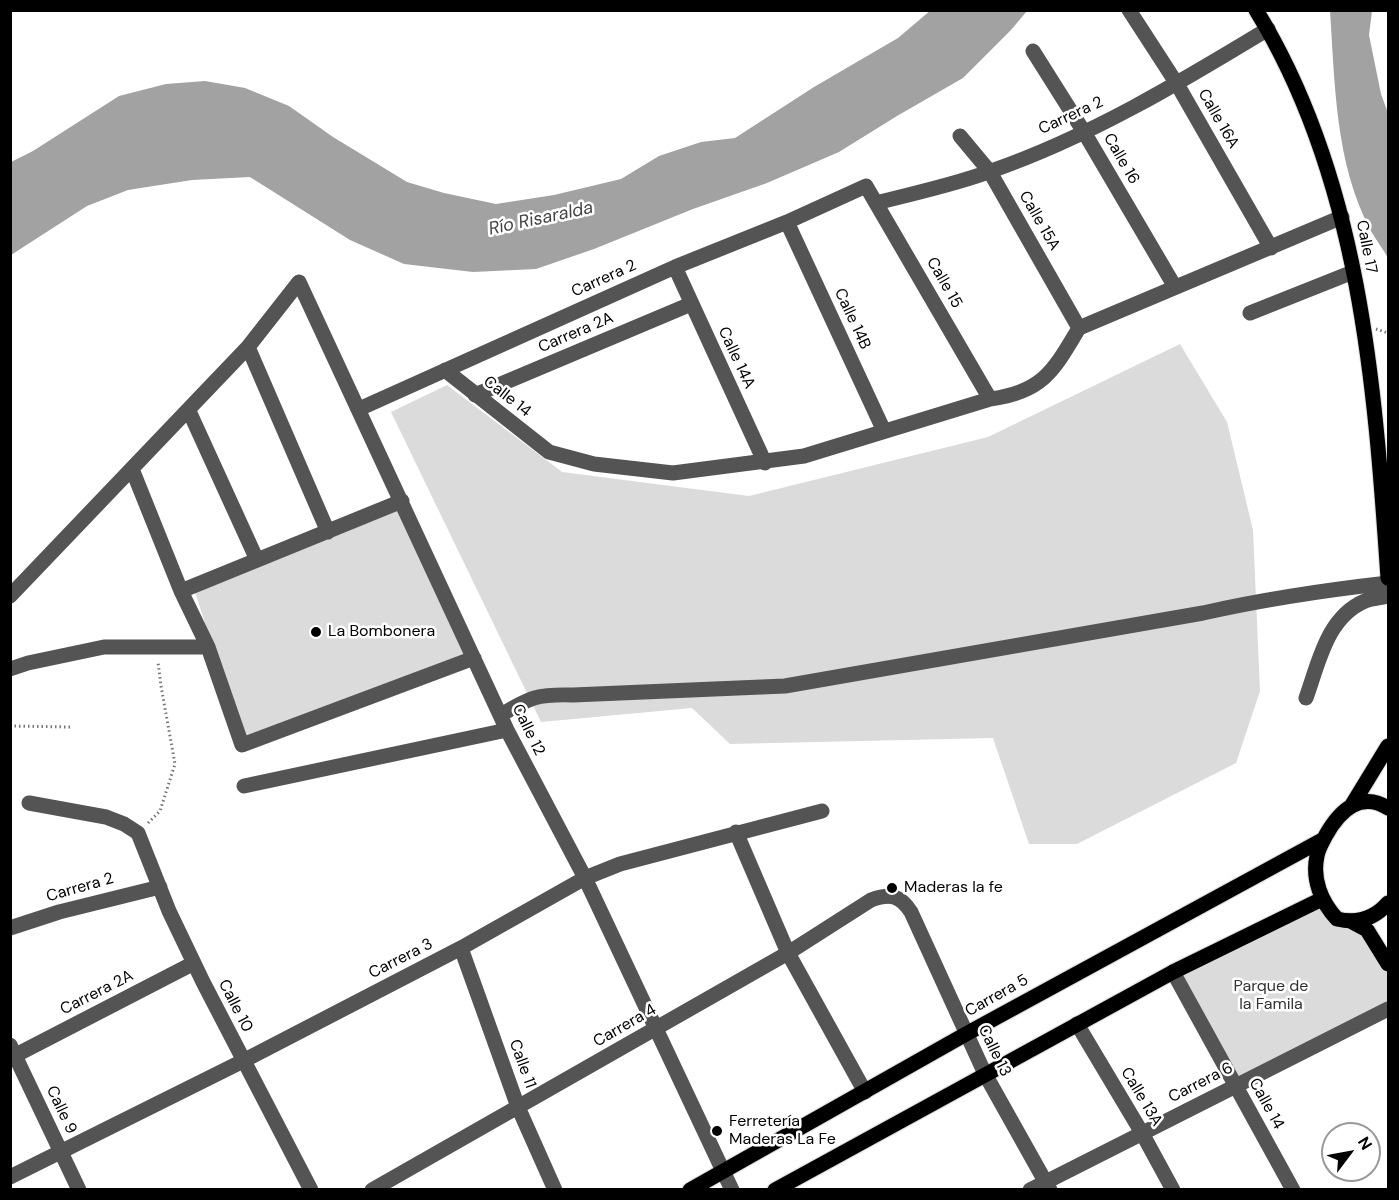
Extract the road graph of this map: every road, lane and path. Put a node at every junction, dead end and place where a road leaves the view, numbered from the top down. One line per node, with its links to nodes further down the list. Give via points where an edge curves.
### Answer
1 (1130, 10): 5 (street, Calle 16A)
2 (1256, 10): 3 (main road, Calle 17)
3 (1268, 29): 5 (street, Carrera 2); 11 (main road, Calle 17, via 1316,135)
4 (1033, 51): 6 (street, Calle 16)
5 (1177, 84): 6 (street, Carrera 2); 13 (street, Calle 16A)
6 (1084, 132): 8 (street, Carrera 2); 16 (street, Calle 16)
7 (960, 136): 8 (street, Calle 15A)
8 (990, 172): 10 (street, Carrera 2); 20 (street, Calle 15A)
9 (866, 186): 10 (street, Calle 15); 12 (street, Carrera 2)
10 (876, 203): 25 (street, Calle 15)
11 (1342, 217): 13 (street); 15 (main road, Calle 17)
12 (787, 222): 14 (street, Carrera 2); 28 (street, Calle 14B)
13 (1271, 248): 16 (street)
14 (675, 267): 17 (street, Calle 14A); 23 (street, Carrera 2)
15 (1353, 272): 18 (street); 29 (main road, Calle 17)
16 (1175, 287): 20 (street)
17 (691, 304): 24 (street, Carrera 2A); 30 (street, Calle 14A)
18 (1250, 313)
19 (1372, 327): 21 (path)
20 (1079, 328): 25 (street, via 1044,379 1014,396)
21 (1389, 333)
22 (248, 347): 26 (street, Calle 12, via 299,282); 27 (street); 33 (street)
23 (445, 370): 24 (street, Calle 14); 26 (street, Carrera 2)
24 (475, 395): 30 (street, Calle 14, via 549,452 594,464 674,473)
25 (990, 399): 28 (street)
26 (359, 409): 32 (street, Calle 12)
27 (189, 411): 31 (street); 34 (street)
28 (884, 431): 30 (street, via 804,456)
29 (1384, 456): 35 (main road, Calle 17)
30 (765, 462)
31 (132, 470): 36 (street); 37 (street)
32 (402, 501): 33 (street); 41 (street, Calle 12)
33 (327, 532): 34 (street)
34 (257, 560): 36 (street)
35 (1389, 581): 44 (street, via 1259,600 785,686 547,695 527,699)
36 (181, 591): 40 (street)
37 (10, 596)
38 (1389, 596): 43 (street, via 1367,600 1338,620 1328,636)
39 (157, 647): 40 (street); 42 (street, via 104,646); 55 (path, via 176,764 160,811)
40 (208, 647): 41 (street, via 242,745)
41 (474, 658): 44 (street, Calle 12)
42 (10, 669)
43 (1306, 698)
44 (501, 716): 47 (street, Calle 12)
45 (10, 726): 46 (path)
46 (70, 727)
47 (507, 730): 49 (street); 57 (street, Calle 12)
48 (1389, 746): 51 (main road)
49 (244, 786)
50 (29, 803): 55 (street, via 106,817)
51 (1352, 805): 52 (main road, via 1372,801); 56 (main road, via 1337,818)
52 (1389, 808)
53 (822, 811): 54 (street, Carrera 3)
54 (736, 832): 57 (street, Carrera 3, via 620,864); 65 (street)
55 (138, 833): 58 (street, Calle 10)
56 (1324, 839): 60 (main road, via 1317,854 1316,872); 72 (main road, Carrera 5)
57 (585, 878): 64 (street, Carrera 3); 71 (street, Calle 12)
58 (160, 887): 63 (street, Carrera 2); 66 (street, Calle 10)
59 (894, 895): 65 (street, Carrera 4, via 871,900); 72 (street, Calle 13, via 911,912)
60 (1322, 900): 62 (main road, via 1337,919); 68 (main road)
61 (1389, 903): 62 (main road)
62 (1352, 922): 67 (main road, via 1367,930)
63 (10, 928)
64 (461, 948): 74 (street, Carrera 3); 78 (street, Calle 11)
65 (788, 953): 71 (street, Carrera 4); 77 (street)
66 (194, 963): 73 (street, Carrera 2A); 74 (street, Calle 10)
67 (1389, 964)
68 (1173, 972): 70 (main road); 76 (street, Calle 14)
69 (1389, 1009): 76 (street, Carrera 6)
70 (1077, 1024): 75 (main road); 79 (street, Calle 13A)
71 (655, 1029): 78 (street, Carrera 4); 81 (street, Calle 12)
72 (966, 1034): 75 (street, Calle 13); 77 (main road, Carrera 5)
73 (13, 1050): 80 (street, Calle 9)
74 (243, 1061): 80 (street, Carrera 3); 85 (street, Calle 10)
75 (985, 1074): 83 (street, Calle 13); 90 (main road)
76 (1235, 1086): 79 (street, Carrera 6); 93 (street, Calle 14)
77 (866, 1092): 81 (main road, Carrera 5)
78 (518, 1107): 86 (street, Carrera 4); 87 (street, Calle 11)
79 (1142, 1133): 83 (street, Carrera 6); 92 (street, Calle 13A)
80 (60, 1152): 82 (street, Carrera 3); 84 (street, Calle 9)
81 (723, 1170): 88 (main road, Carrera 5); 89 (street, Calle 12)
82 (10, 1178)
83 (1048, 1185): 91 (street, Carrera 6)
84 (79, 1190)
85 (310, 1190)
86 (372, 1190)
87 (555, 1190)
88 (690, 1190)
89 (732, 1190)
90 (775, 1190)
91 (1030, 1190)
92 (1173, 1190)
93 (1293, 1190)

